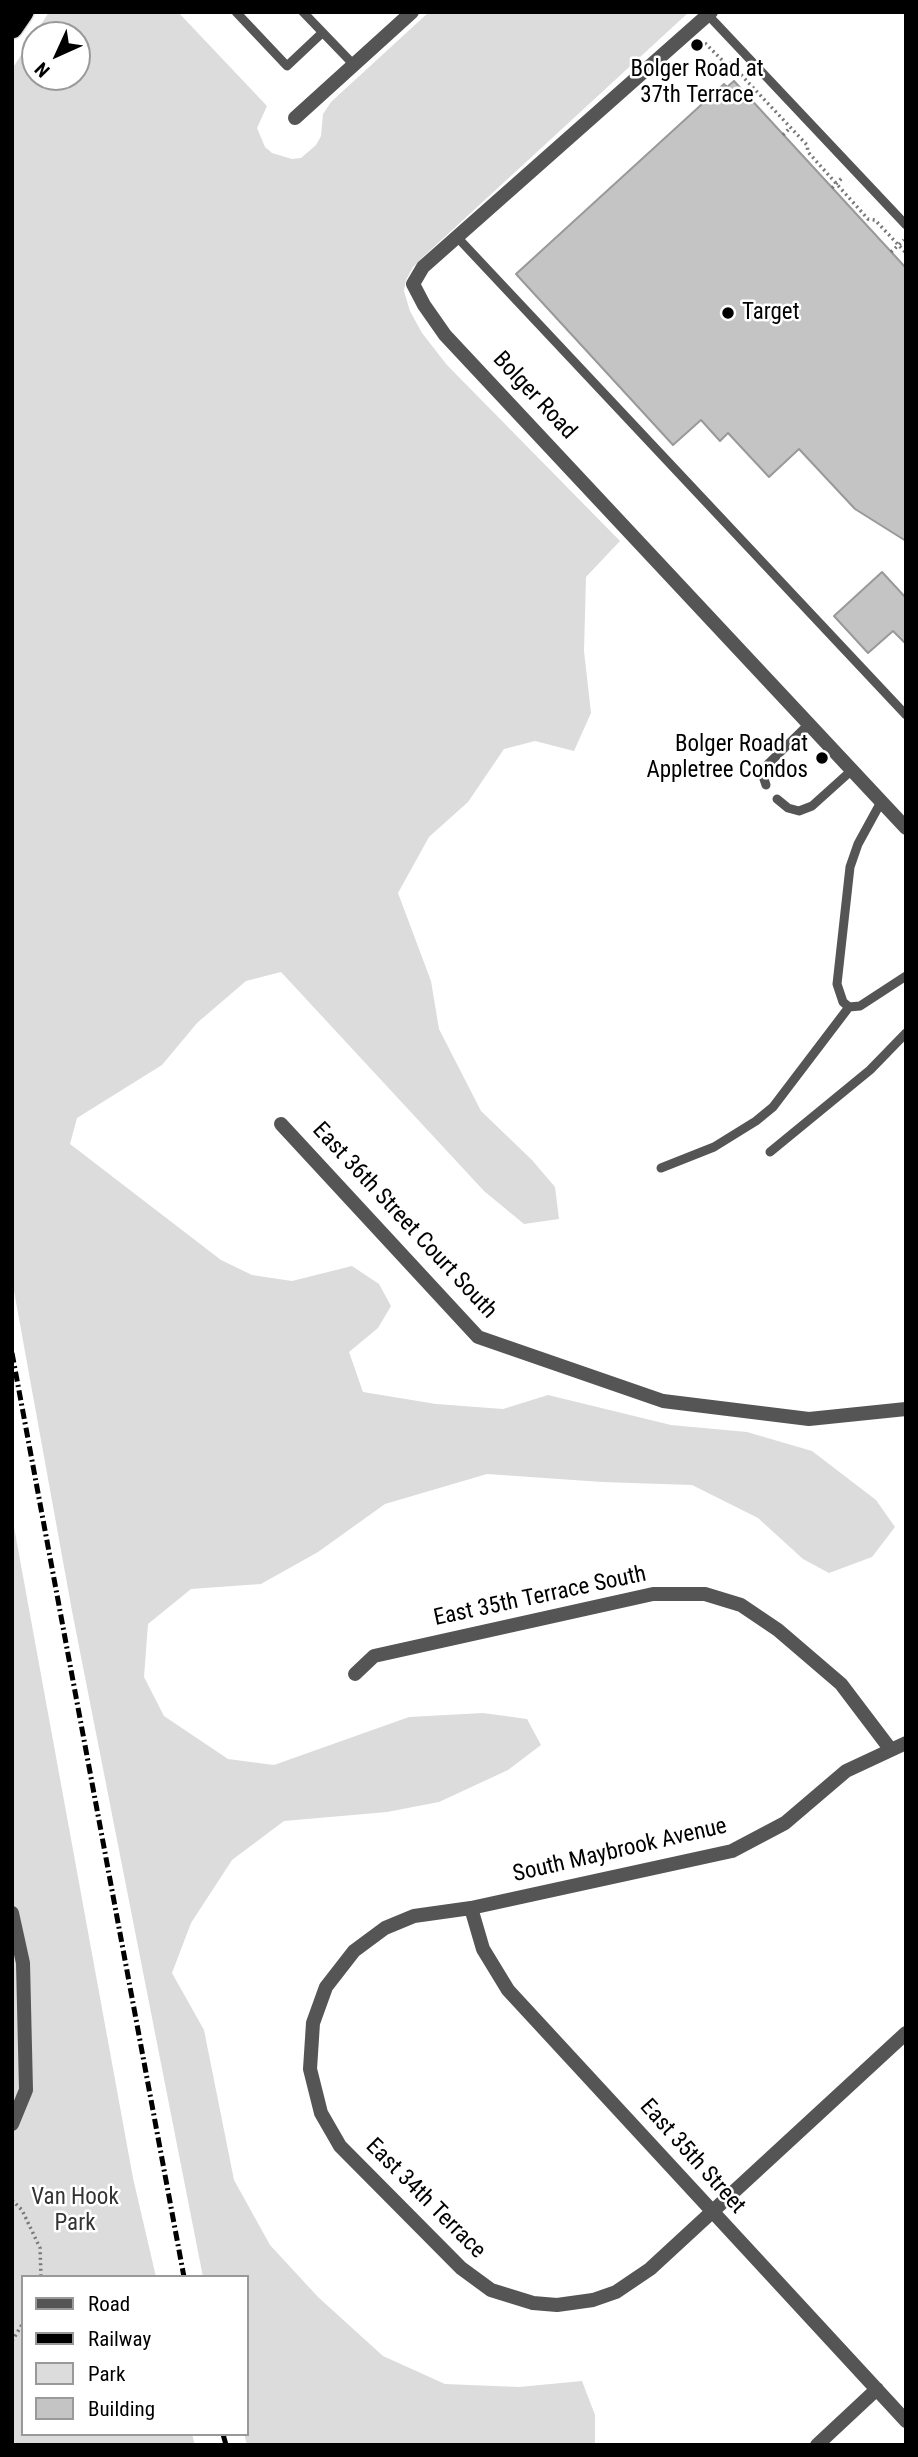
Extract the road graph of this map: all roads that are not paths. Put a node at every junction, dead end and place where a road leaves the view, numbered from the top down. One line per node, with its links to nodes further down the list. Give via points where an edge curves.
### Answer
1 (23, 12): 6 (highway)
2 (236, 12): 7 (lane, via 287,66)
3 (303, 12): 7 (lane)
4 (412, 12): 8 (street)
5 (709, 14): 10 (lane); 11 (street, Bolger Road)
6 (12, 28)
7 (322, 33): 8 (lane)
8 (354, 65): 9 (street)
9 (295, 118)
10 (906, 225)
11 (457, 237): 12 (lane); 13 (street, Bolger Road, via 423,267 413,284 445,335)
12 (906, 715)
13 (809, 724): 14 (street, Bolger Road); 15 (lane, via 767,765)
14 (852, 770): 16 (lane, via 812,806 799,811); 17 (street, Bolger Road)
15 (766, 785)
16 (777, 799)
17 (881, 802): 18 (street, Bolger Road); 20 (lane, via 850,867 837,984)
18 (906, 828)
19 (906, 976): 20 (lane, via 860,1006)
20 (849, 1007): 24 (lane, via 773,1107 714,1147)
21 (906, 1033): 23 (lane, via 870,1070)
22 (281, 1124): 25 (street, East 36th Street Court South, via 478,1337 663,1401 809,1419)
23 (770, 1152)
24 (662, 1168)
25 (906, 1409)
26 (355, 1674): 28 (street, East 35th Terrace South, via 374,1656 653,1594 705,1594 741,1605 778,1630 841,1685)
27 (906, 1743): 28 (street, South Maybrook Avenue)
28 (891, 1750): 29 (street, South Maybrook Avenue, via 846,1771 785,1823 732,1851)
29 (471, 1908): 31 (street, South Maybrook Avenue); 34 (street, East 35th Street, via 483,1949 508,1990)
30 (12, 1913): 33 (street, via 23,1963 26,2090)
31 (400, 1922): 34 (street, East 34th Terrace, via 354,1951 327,1987 313,2023 310,2069 321,2113 340,2147 461,2268 491,2290 513,2298 557,2305 593,2300 616,2292 650,2269)
32 (906, 2033): 34 (street, East 34th Terrace)
33 (12, 2124)
34 (712, 2213): 35 (street, East 35th Street)
35 (877, 2389): 36 (street, East 35th Street); 37 (street)
36 (906, 2421)
37 (817, 2445)

